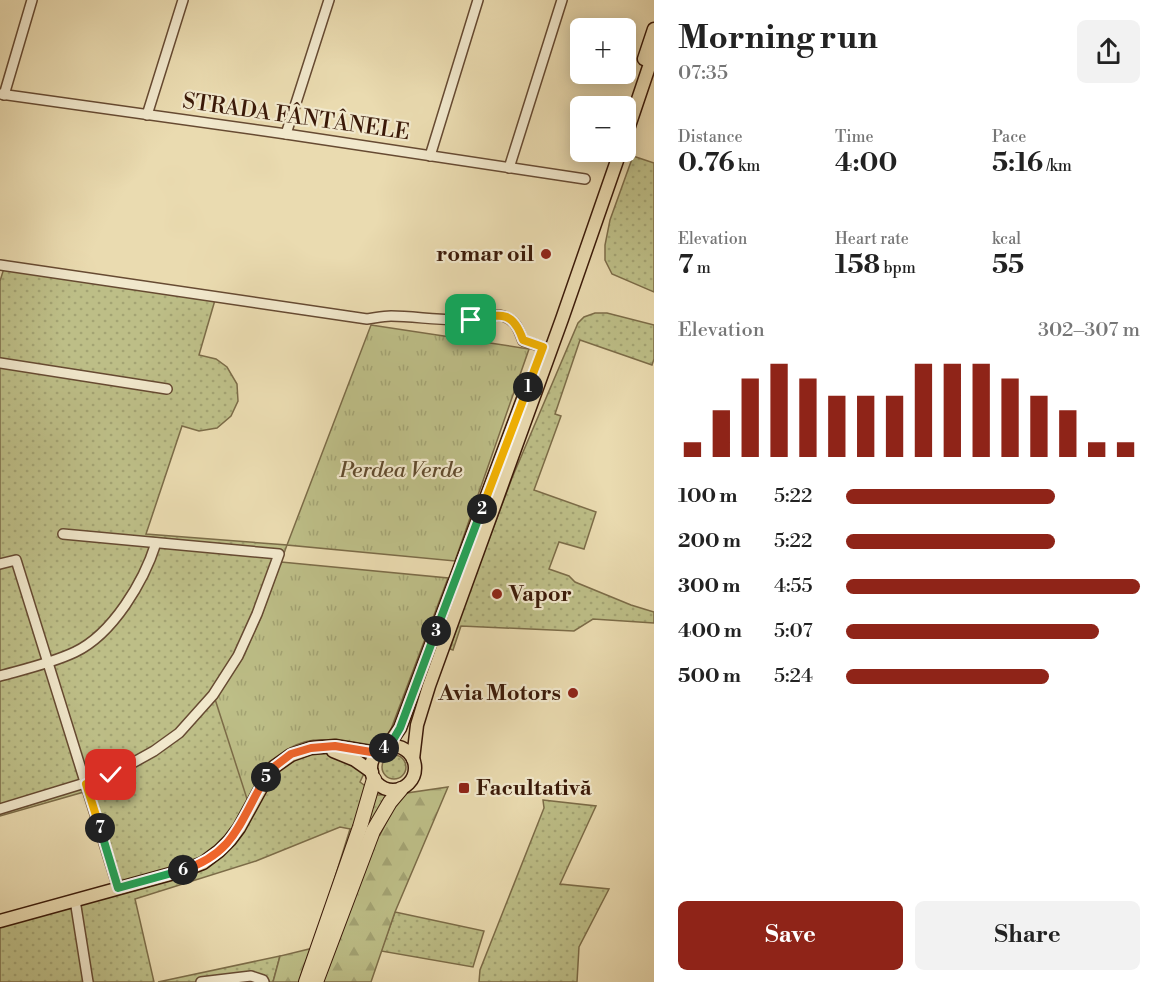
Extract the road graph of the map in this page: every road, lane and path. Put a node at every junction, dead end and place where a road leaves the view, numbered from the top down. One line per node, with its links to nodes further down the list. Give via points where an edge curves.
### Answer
1 (32, 0): 8 (street)
2 (183, 0): 11 (street)
3 (328, 0): 12 (street)
4 (478, 0): 13 (street)
5 (562, 0): 16 (street)
6 (654, 29): 9 (main road)
7 (654, 52): 10 (main road)
8 (2, 95): 11 (street, STRADA FÂNTÂNELE)
9 (631, 96)
10 (636, 105)
11 (147, 115): 12 (street, STRADA FÂNTÂNELE)
12 (286, 134): 13 (street, STRADA FÂNTÂNELE)
13 (430, 156): 16 (street, STRADA FÂNTÂNELE)
14 (608, 162): 19 (main road)
15 (617, 162): 29 (main road, via 429,686 417,725)
16 (509, 168): 17 (street, STRADA FÂNTÂNELE)
17 (585, 179)
18 (0, 265): 19 (street, via 367,319 391,316 471,320 499,315 513,321 523,340)
19 (543, 347): 28 (main road, via 400,728)
20 (0, 363): 21 (street)
21 (167, 389)
22 (63, 534): 23 (street)
23 (156, 543): 25 (street, via 130,598 109,625 76,652); 31 (street, via 279,554 238,656 213,695 179,733 154,751)
24 (0, 564): 25 (street, via 16,560)
25 (48, 662): 26 (street); 31 (street)
26 (0, 676)
27 (327, 747): 28 (main road); 30 (main road, via 355,760); 34 (main road, via 291,754 274,767 239,828 202,863)
28 (382, 750): 29 (main road, via 399,747); 30 (main road, via 372,764)
29 (413, 759): 32 (main road, via 414,776)
30 (373, 775): 32 (main road, via 384,788); 40 (highway, via 360,827)
31 (86, 784): 33 (street); 34 (street)
32 (401, 789): 41 (highway, via 373,831)
33 (0, 809)
34 (118, 888): 35 (main road)
35 (75, 900): 36 (main road); 37 (street)
36 (0, 921)
37 (88, 982)
38 (201, 982): 39 (street, via 251,976)
39 (264, 982)
40 (306, 982)
41 (316, 982)

